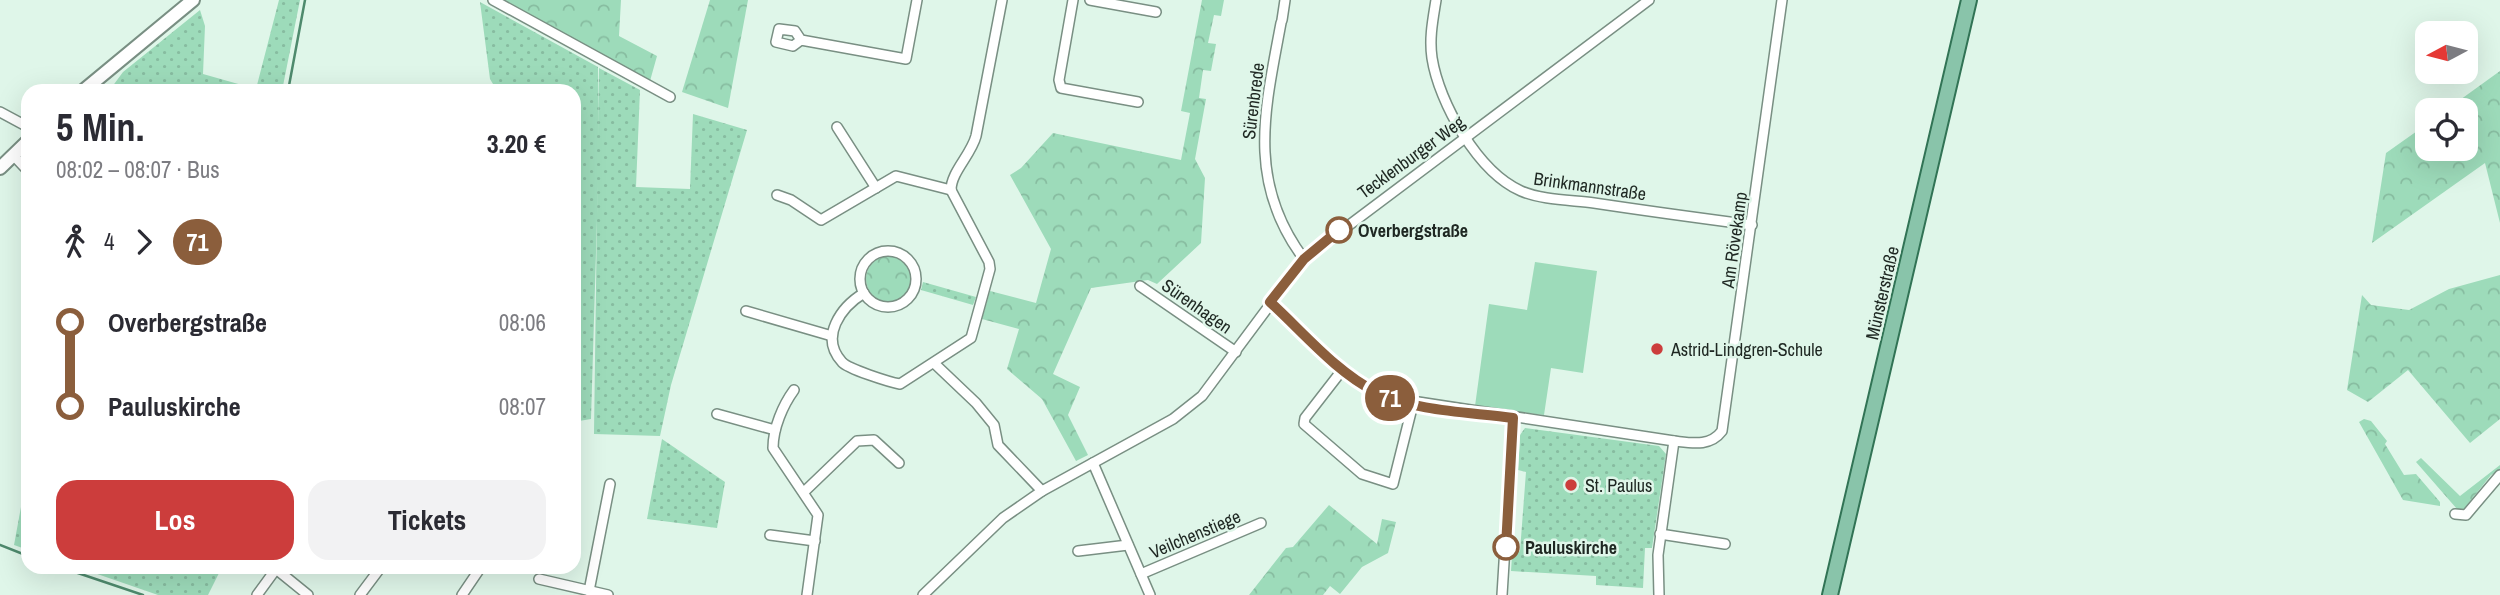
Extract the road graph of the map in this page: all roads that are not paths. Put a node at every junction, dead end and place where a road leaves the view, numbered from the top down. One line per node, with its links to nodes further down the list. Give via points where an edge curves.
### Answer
1 (193, 0): 14 (street)
2 (493, 0): 15 (street)
3 (917, 0): 13 (street, via 906,59)
4 (1002, 0): 26 (street, via 972,151)
5 (1073, 0): 16 (street, via 1061,88)
6 (1090, 0): 12 (street)
7 (1285, 0): 29 (street, Sürenbrede, via 1264,113 1263,156 1278,212)
8 (1436, 0): 20 (street, Brinkmannstraße, via 1431,41 1435,70)
9 (1649, 0): 20 (street, Tecklenburger Weg)
10 (1782, 0): 28 (street, Am Rövekamp)
11 (1969, 0): 75 (main road, Münsterstraße)
12 (1156, 12)
13 (801, 40)
14 (91, 84)
15 (670, 97)
16 (1138, 102)
17 (0, 112): 18 (street)
18 (21, 123)
19 (837, 127): 25 (street)
20 (1465, 137): 28 (street, Brinkmannstraße, via 1494,173 1524,193); 29 (street, Tecklenburger Weg)
21 (21, 148): 22 (street)
22 (13, 155): 23 (street); 24 (street)
23 (21, 164)
24 (0, 168)
25 (876, 188): 26 (street, via 901,176); 27 (street, via 821,220)
26 (951, 190): 36 (street, via 990,269 971,338)
27 (777, 195)
28 (1752, 225): 43 (street, Am Rövekamp, via 1722,431 1708,442)
29 (1304, 259): 32 (street, Tecklenburger Weg)
30 (1140, 286): 35 (street, Sürenhagen)
31 (864, 293): 31 (street, via 861,273 872,256 890,251 908,258 914,266 916,285 906,301 888,307); 34 (street, via 841,312)
32 (1270, 302): 35 (street, Tecklenburger Weg); 37 (street)
33 (746, 311): 34 (street)
34 (832, 336): 36 (street, via 843,363 889,382 907,381)
35 (1236, 352): 45 (street, Tecklenburger Weg, via 1220,376 1186,410)
36 (935, 364): 49 (street, via 982,410 994,425 998,446)
37 (1343, 369): 39 (street, via 1378,393); 39 (street, via 1304,424 1362,474 1393,484)
38 (794, 390): 42 (street)
39 (1413, 404): 41 (street)
40 (716, 414): 42 (street)
41 (1513, 418): 43 (street); 73 (street)
42 (775, 430): 48 (street, via 775,452)
43 (1674, 441): 52 (street)
44 (900, 463): 48 (street, via 874,440 857,441)
45 (1093, 463): 49 (street, Tecklenburger Weg); 56 (street)
46 (2500, 475): 50 (street, via 2466,514)
47 (610, 484): 64 (street)
48 (805, 491): 54 (street, via 818,515)
49 (1042, 491): 71 (street, Tecklenburger Weg, via 1003,518)
50 (2455, 514)
51 (1261, 523): 62 (street, Veilchenstiege)
52 (1660, 534): 55 (street); 74 (street)
53 (770, 535): 54 (street)
54 (815, 541): 70 (street)
55 (1726, 544)
56 (1128, 545): 57 (street); 62 (street)
57 (1078, 551)
58 (273, 574): 65 (street)
59 (284, 574): 66 (street)
60 (376, 574): 67 (street)
61 (476, 574): 68 (street)
62 (1141, 574): 72 (street)
63 (539, 579): 64 (street)
64 (589, 591): 69 (street)
65 (257, 595)
66 (308, 595)
67 (360, 595)
68 (462, 595)
69 (608, 595)
70 (807, 595)
71 (923, 595)
72 (1150, 595)
73 (1502, 595)
74 (1658, 595)
75 (1830, 595)

